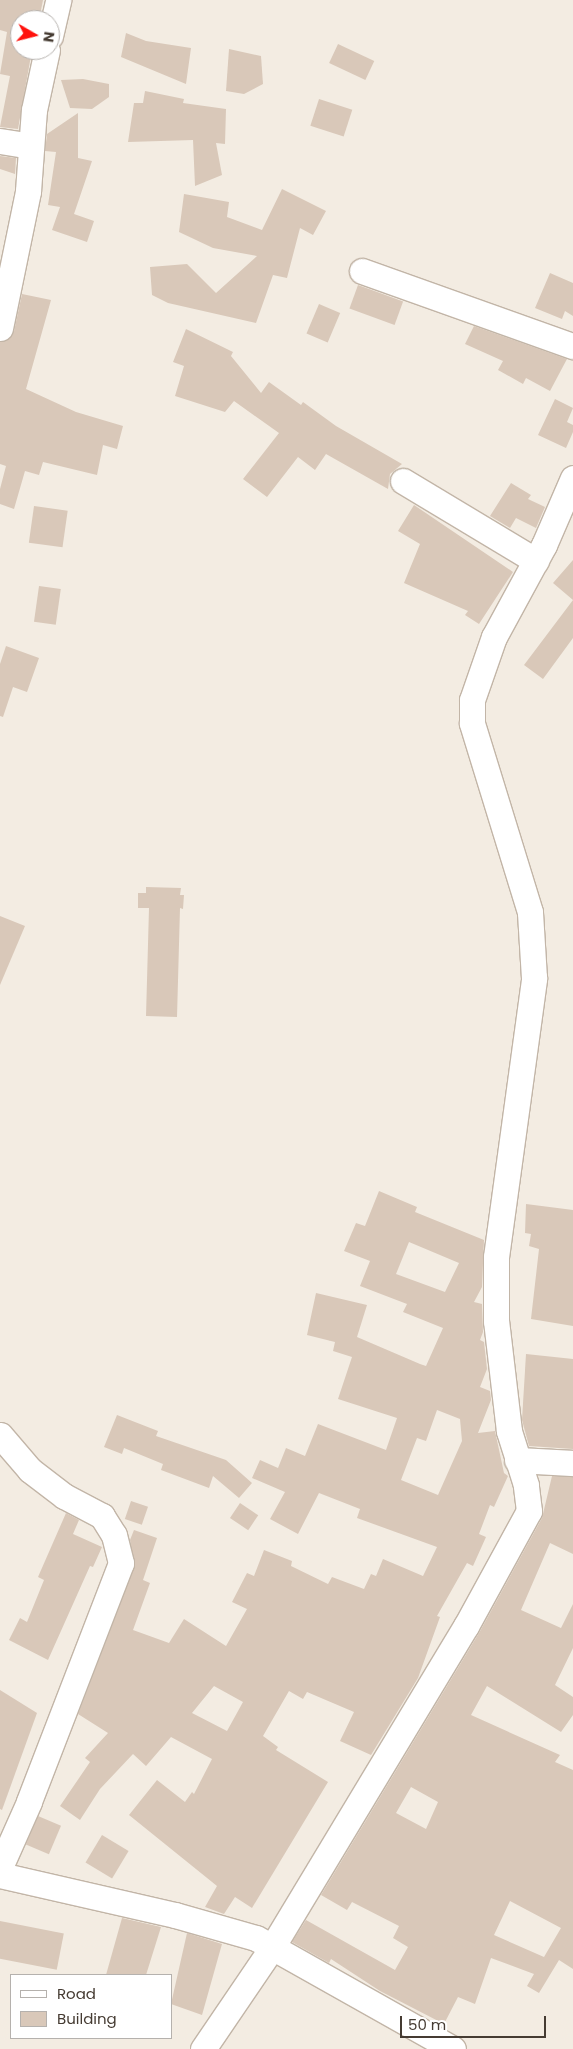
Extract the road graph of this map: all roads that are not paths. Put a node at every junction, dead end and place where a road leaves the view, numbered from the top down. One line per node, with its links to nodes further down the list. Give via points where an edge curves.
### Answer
1 (45, 60): 3 (street, via 34,110)
2 (0, 141): 3 (street)
3 (31, 146): 5 (street, via 28,192)
4 (362, 271): 7 (street)
5 (6, 280): 6 (street)
6 (0, 328)
7 (573, 346)
8 (573, 478): 10 (street, via 568,496)
9 (403, 481): 10 (street)
10 (536, 561): 12 (street, via 494,637 472,700 472,723 530,912 534,978 496,1257 496,1322 509,1431)
11 (0, 1434): 14 (street, via 30,1470 64,1496 102,1516 114,1535 121,1563 29,1802)
12 (517, 1460): 13 (street); 16 (street, via 526,1485 529,1511 520,1530 466,1626)
13 (573, 1462)
14 (0, 1867)
15 (0, 1875): 16 (street, via 231,1929 256,1938)
16 (271, 1948): 17 (street); 18 (street)
17 (203, 2049)
18 (453, 2049)

